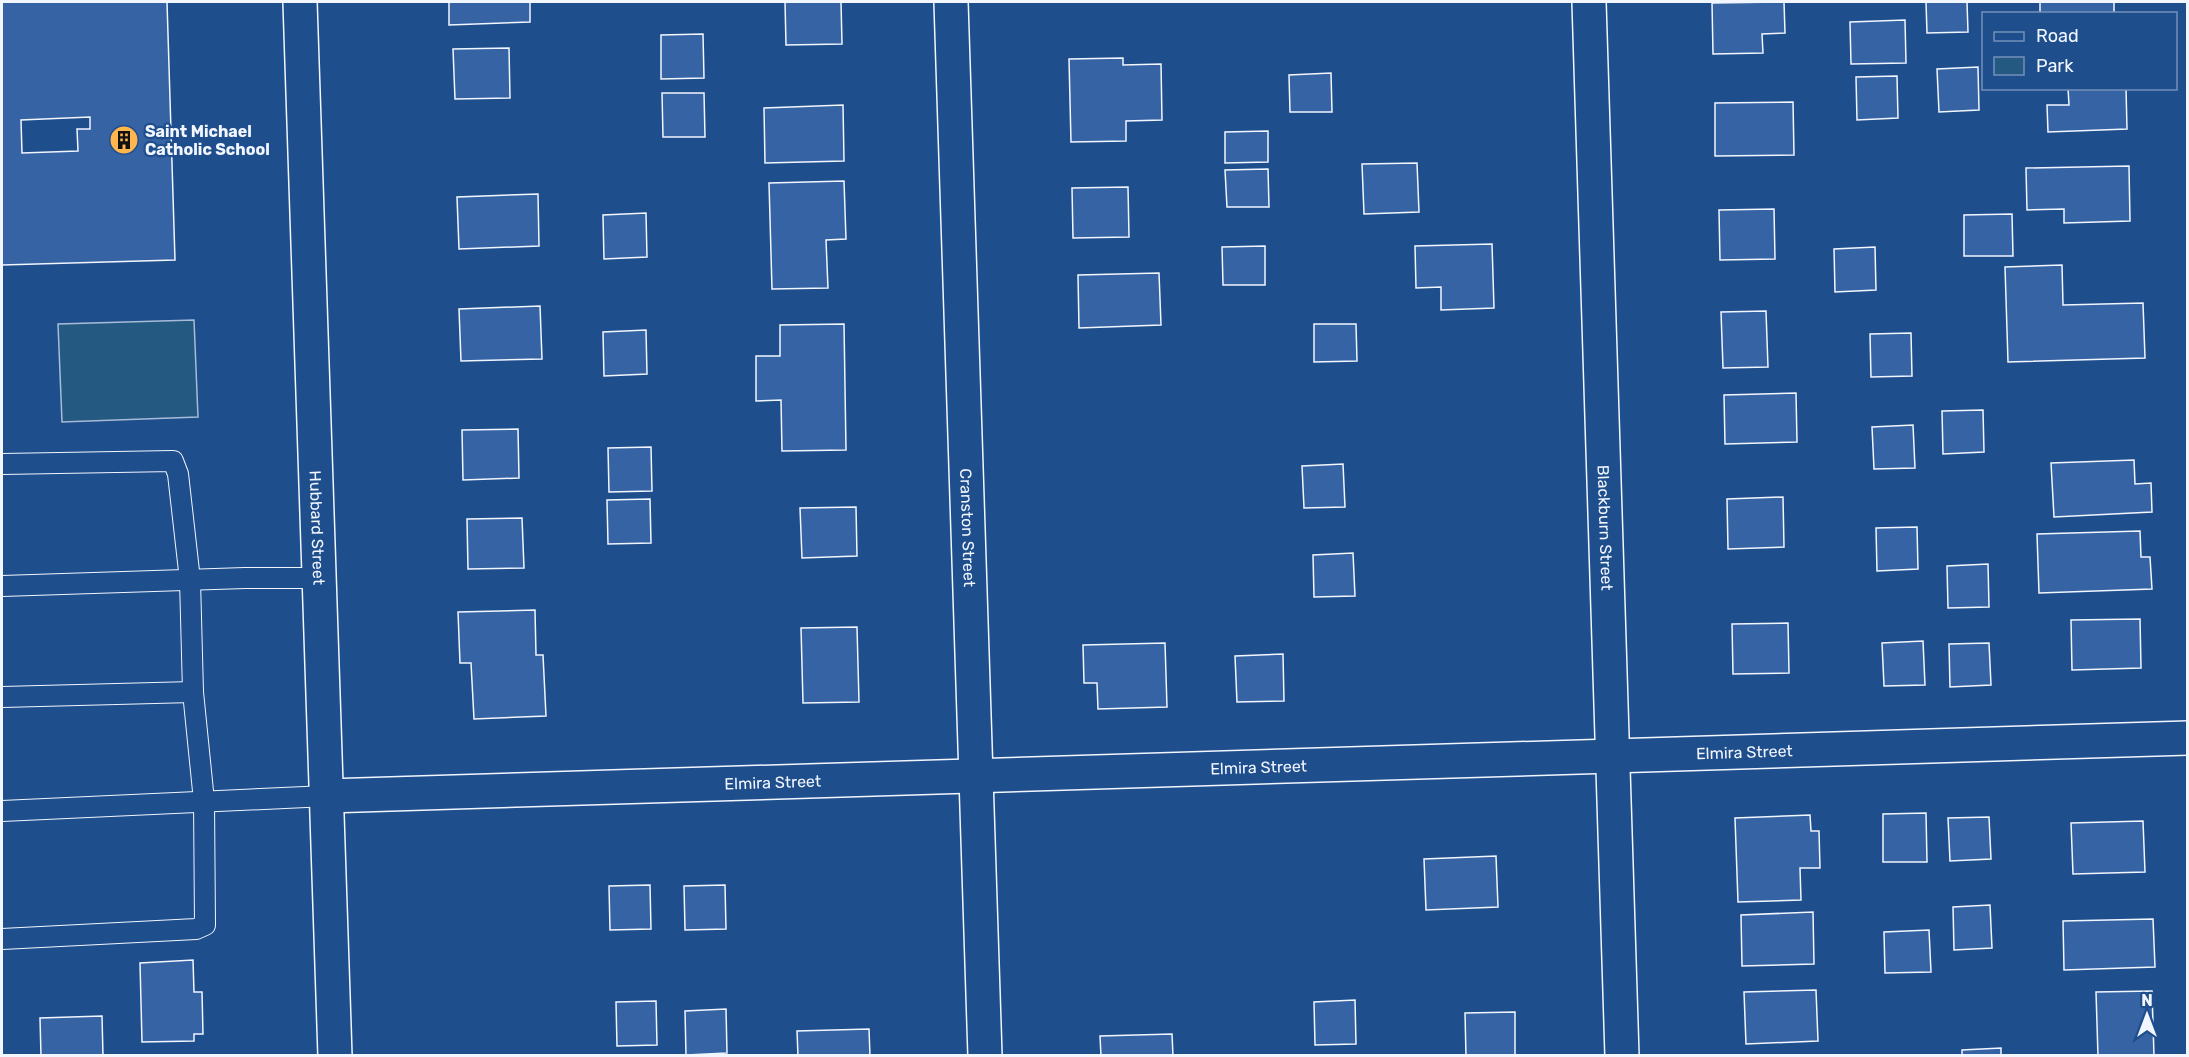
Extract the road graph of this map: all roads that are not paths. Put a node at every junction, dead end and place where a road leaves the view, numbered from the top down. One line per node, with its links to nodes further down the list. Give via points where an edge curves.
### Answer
1 (300, 2): 5 (street, Hubbard Street)
2 (951, 2): 12 (street, Cranston Street)
3 (1589, 2): 11 (street, Blackburn Street)
4 (2, 464): 6 (lane, via 173,461 178,474)
5 (320, 578): 6 (lane); 13 (street, Hubbard Street)
6 (190, 580): 7 (lane); 8 (lane)
7 (2, 586)
8 (193, 692): 9 (lane); 14 (lane)
9 (2, 697)
10 (2187, 738): 11 (street, Elmira Street)
11 (1612, 757): 12 (street, Elmira Street); 19 (street, Blackburn Street)
12 (977, 776): 13 (street, Elmira Street); 18 (street, Cranston Street)
13 (327, 796): 14 (lane); 17 (street, Hubbard Street)
14 (204, 801): 15 (lane); 16 (lane, via 205,925 196,929)
15 (2, 811)
16 (2, 939)
17 (335, 1056)
18 (985, 1056)
19 (1622, 1056)

